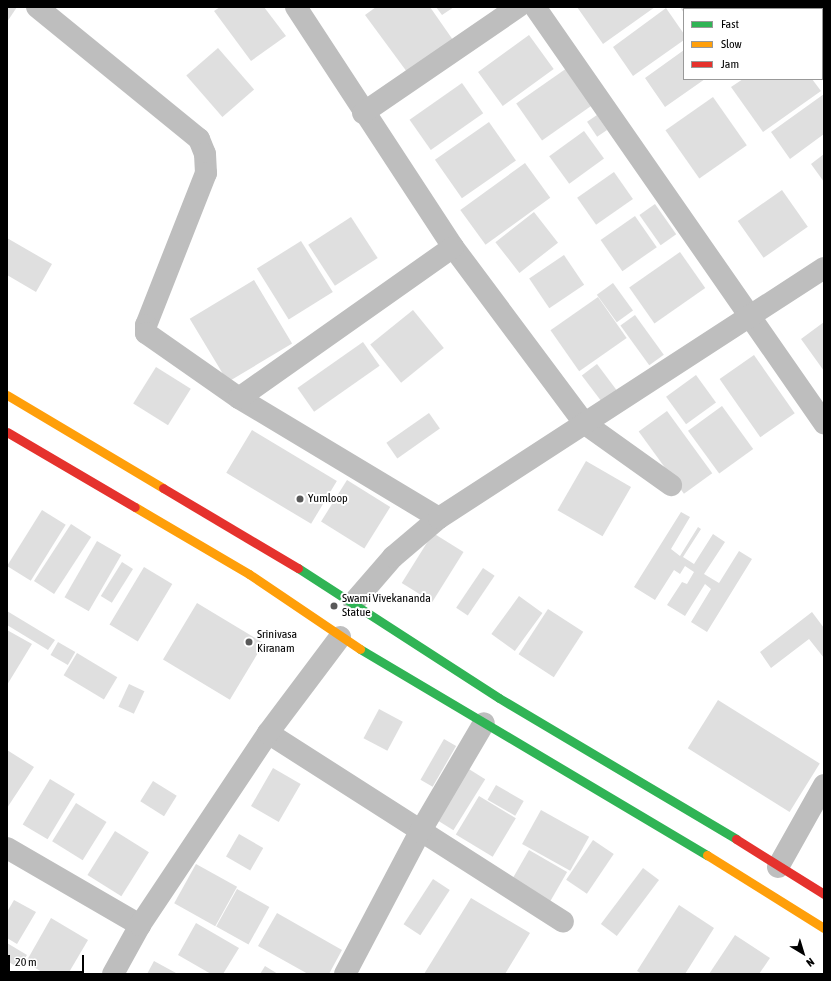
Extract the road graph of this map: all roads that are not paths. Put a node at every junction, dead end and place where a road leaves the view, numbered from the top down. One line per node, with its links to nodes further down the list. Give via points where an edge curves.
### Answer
1 (37, 7): 10 (street, via 199,139 205,154 206,173 146,325 146,333)
2 (296, 7): 5 (street)
3 (518, 7): 5 (street)
4 (535, 7): 8 (street)
5 (363, 113): 6 (street)
6 (453, 247): 10 (street); 12 (street)
7 (824, 268): 8 (street)
8 (749, 318): 11 (street); 12 (street)
9 (7, 395): 16 (main road)
10 (239, 398): 15 (street)
11 (824, 423)
12 (584, 424): 14 (street); 15 (street)
13 (7, 432): 17 (main road, via 250,574)
14 (671, 484)
15 (439, 518): 16 (street, via 392,557)
16 (354, 602): 23 (main road, via 499,698 685,807)
17 (340, 637): 18 (main road); 19 (street)
18 (484, 723): 21 (street); 27 (main road, via 670,832)
19 (268, 733): 21 (street); 26 (street)
20 (824, 785): 23 (street)
21 (420, 832): 25 (street); 29 (street)
22 (7, 848): 26 (street)
23 (778, 867): 24 (main road)
24 (824, 894)
25 (563, 922)
26 (140, 924): 28 (street)
27 (824, 928)
28 (113, 974)
29 (345, 974)

